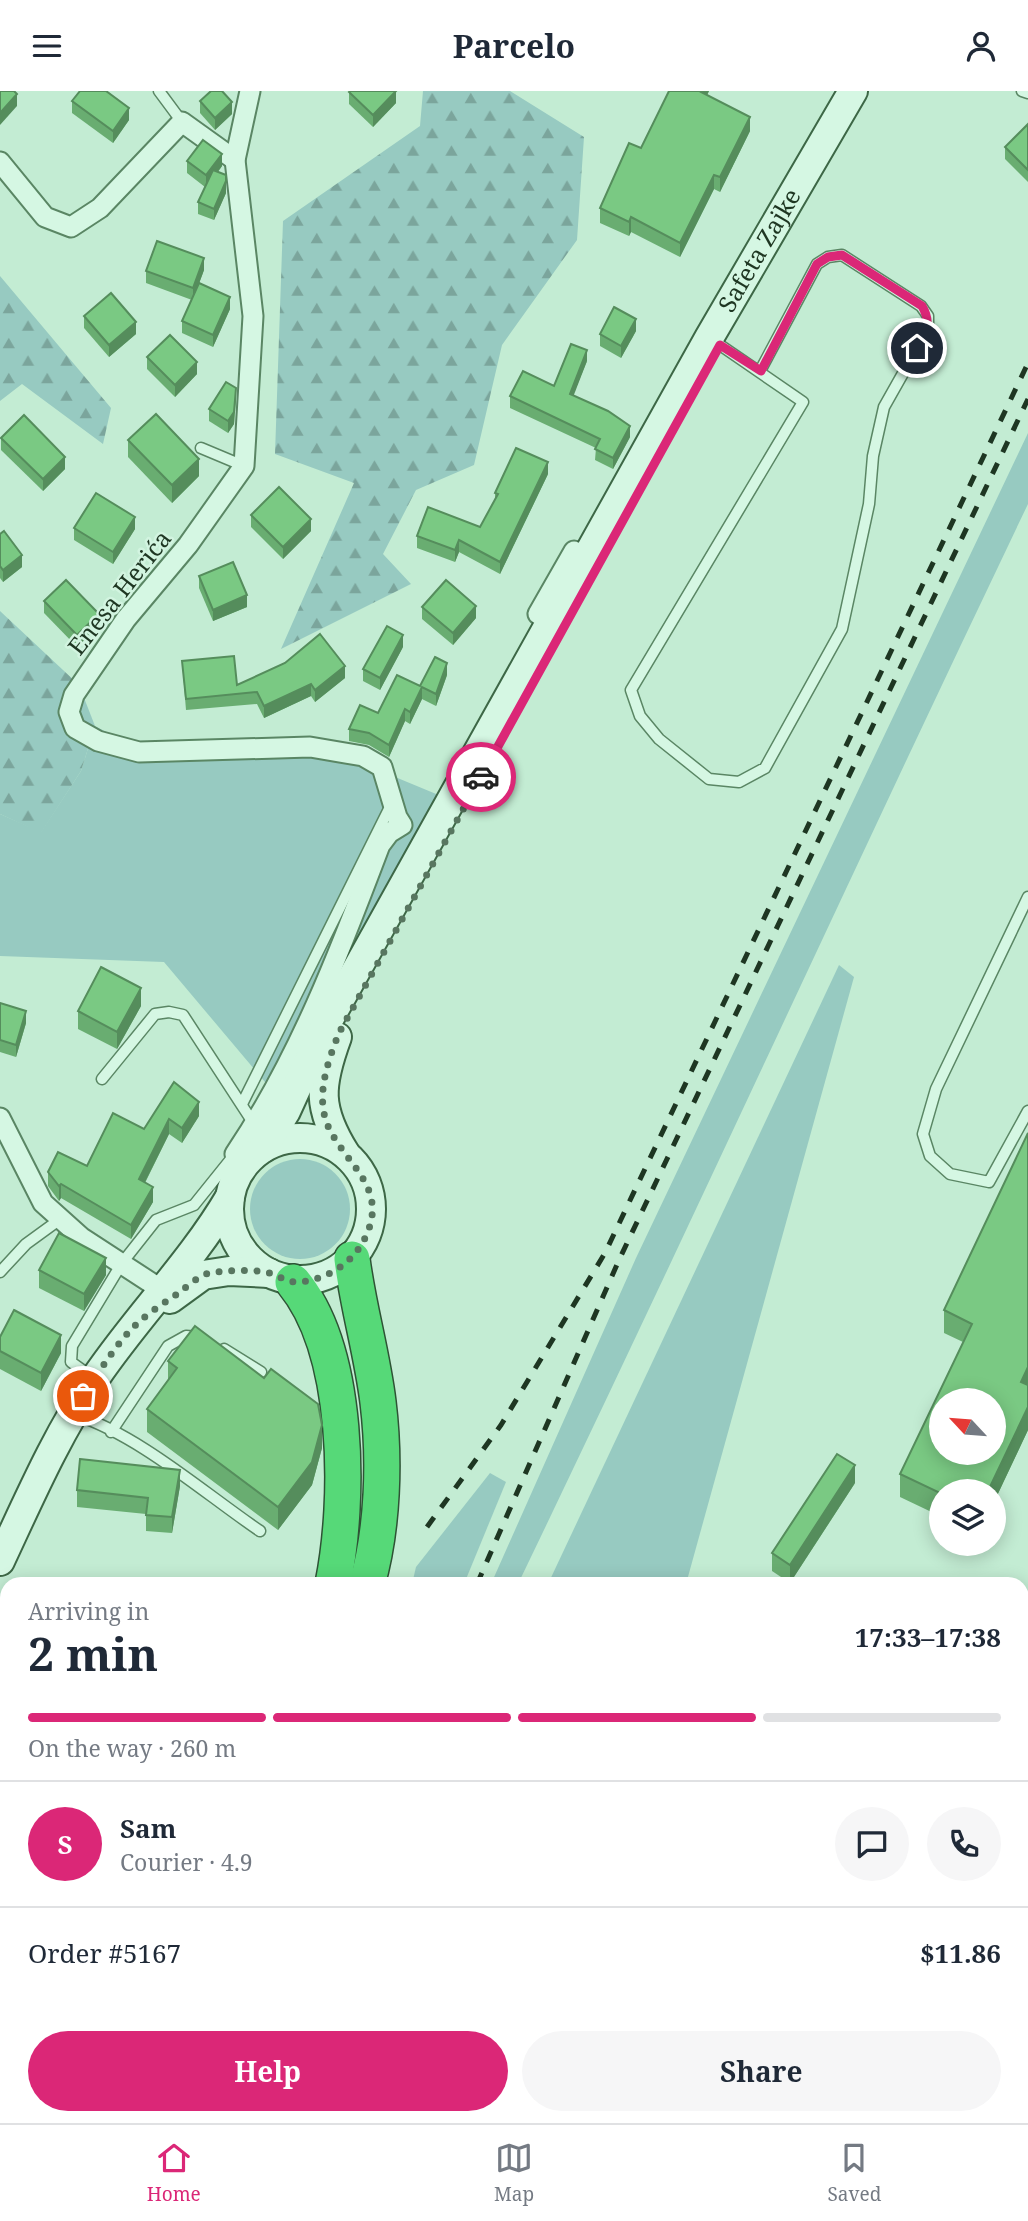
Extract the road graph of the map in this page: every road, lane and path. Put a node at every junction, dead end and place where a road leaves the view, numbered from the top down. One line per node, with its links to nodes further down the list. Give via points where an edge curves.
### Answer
1 (159, 91): 8 (lane)
2 (250, 91): 9 (street)
3 (837, 91): 15 (street)
4 (853, 91): 18 (main road, Safeta Zajke, via 709,338)
5 (868, 91): 11 (main road, Safeta Zajke)
6 (1022, 91): 7 (lane)
7 (1028, 93)
8 (182, 122): 9 (street); 10 (street, via 100,208 71,227 45,217)
9 (234, 160): 14 (street, via 253,316)
10 (0, 162)
11 (720, 345): 12 (lane); 25 (main road, Safeta Zajke, via 339,1033 326,1067 324,1097 327,1125)
12 (761, 371): 12 (lane, via 803,402 631,690 640,716 659,740 709,779 739,782 765,768 842,629 884,407 928,329 928,316 922,306 842,255 828,257 817,264)
13 (201, 447): 14 (lane)
14 (244, 466): 16 (street, Enesa Herića, via 188,545 126,619 74,695 69,712 75,728 98,741 139,752 310,747 363,756 382,767)
15 (538, 614)
16 (391, 796): 17 (street, Enesa Herića); 21 (lane)
17 (402, 825): 18 (street); 24 (street, via 380,845 339,956)
18 (428, 843): 24 (main road, Safeta Zajke, via 324,1028 286,1111)
19 (1028, 897): 22 (lane, via 936,1089 923,1134 930,1156 950,1174 989,1182)
20 (103, 1079): 21 (lane, via 155,1014 169,1012 183,1015)
21 (242, 1104): 24 (lane)
22 (1028, 1111)
23 (0, 1118): 28 (street, via 43,1203)
24 (259, 1136): 25 (main road, Safeta Zajke, via 276,1142 305,1137); 26 (main road, Safeta Zajke)
25 (345, 1153): 29 (main road, Safeta Zajke, via 361,1171 370,1192 371,1216 365,1239)
26 (238, 1163): 27 (main road, Safeta Zajke); 30 (lane, via 194,1205 156,1220)
27 (230, 1197): 32 (main road, Safeta Zajke, via 231,1228 237,1242 251,1260); 33 (main road, Safeta Zajke, via 193,1255)
28 (60, 1220): 30 (street); 31 (lane, via 26,1244)
29 (352, 1258): 32 (main road, Safeta Zajke, via 317,1278); 44 (highway, via 380,1433 377,1531)
30 (122, 1263): 33 (street); 38 (lane, via 72,1346 71,1362)
31 (0, 1272)
32 (281, 1278): 34 (main road, Safeta Zajke, via 229,1271 203,1275); 43 (highway, via 308,1300 333,1381 342,1511)
33 (162, 1290): 34 (main road, Safeta Zajke)
34 (140, 1321): 38 (main road, Safeta Zajke)
35 (205, 1338): 40 (lane, via 186,1336 168,1346)
36 (216, 1344): 37 (lane)
37 (261, 1372)
38 (95, 1379): 39 (main road, Safeta Zajke)
39 (72, 1414): 40 (lane); 42 (main road, Safeta Zajke)
40 (111, 1431): 41 (lane)
41 (260, 1531)
42 (0, 1562)
43 (334, 1577)
44 (368, 1577)

